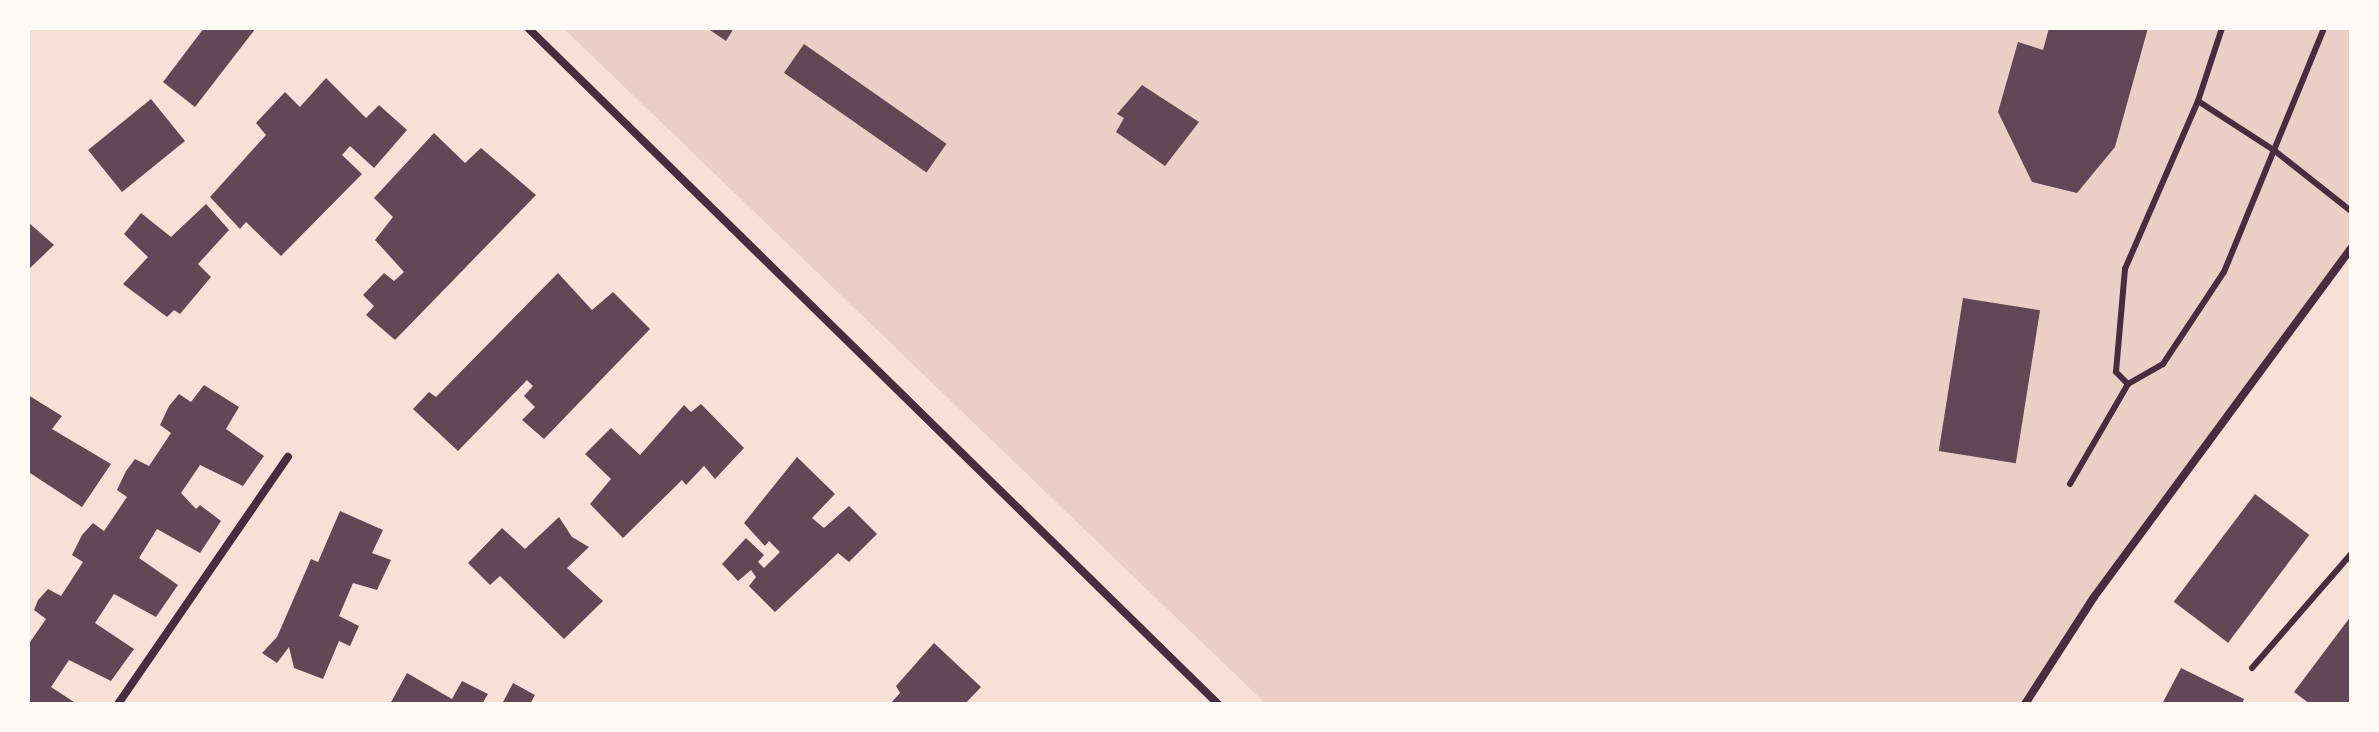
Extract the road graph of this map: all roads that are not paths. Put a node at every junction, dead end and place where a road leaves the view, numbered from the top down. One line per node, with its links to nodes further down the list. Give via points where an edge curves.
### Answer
1 (528, 28): 14 (street)
2 (2222, 28): 4 (lane)
3 (2324, 28): 5 (lane)
4 (2198, 101): 5 (lane); 8 (lane, via 2125,269 2116,372)
5 (2275, 151): 6 (lane); 8 (lane, via 2224,272 2163,364)
6 (2351, 211)
7 (2351, 249): 15 (street, via 2094,597)
8 (2128, 384): 10 (lane)
9 (288, 457): 13 (street)
10 (2070, 484)
11 (2351, 554): 12 (lane)
12 (2252, 668)
13 (118, 704)
14 (1218, 704)
15 (2025, 704)

